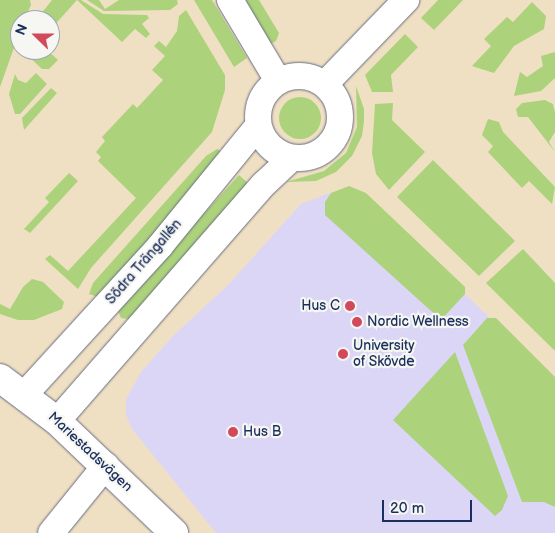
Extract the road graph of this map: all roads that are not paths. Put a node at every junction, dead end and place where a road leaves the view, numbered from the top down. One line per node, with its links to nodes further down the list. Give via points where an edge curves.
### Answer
1 (230, 0): 3 (street)
2 (406, 0): 4 (street)
3 (278, 81): 4 (street, via 302,75); 5 (street, via 261,100)
4 (325, 84): 6 (street, via 339,104 339,128 334,139 316,155)
5 (258, 126): 6 (street, via 270,147); 8 (street, Södra Trängallén, via 160,246)
6 (292, 158): 9 (street, via 257,192)
7 (0, 378): 8 (street, Mariestadsvägen)
8 (25, 394): 9 (street, Mariestadsvägen)
9 (58, 421): 10 (street, Mariestadsvägen)
10 (106, 465): 11 (street); 12 (street, Mariestadsvägen)
11 (51, 533)
12 (174, 533)

